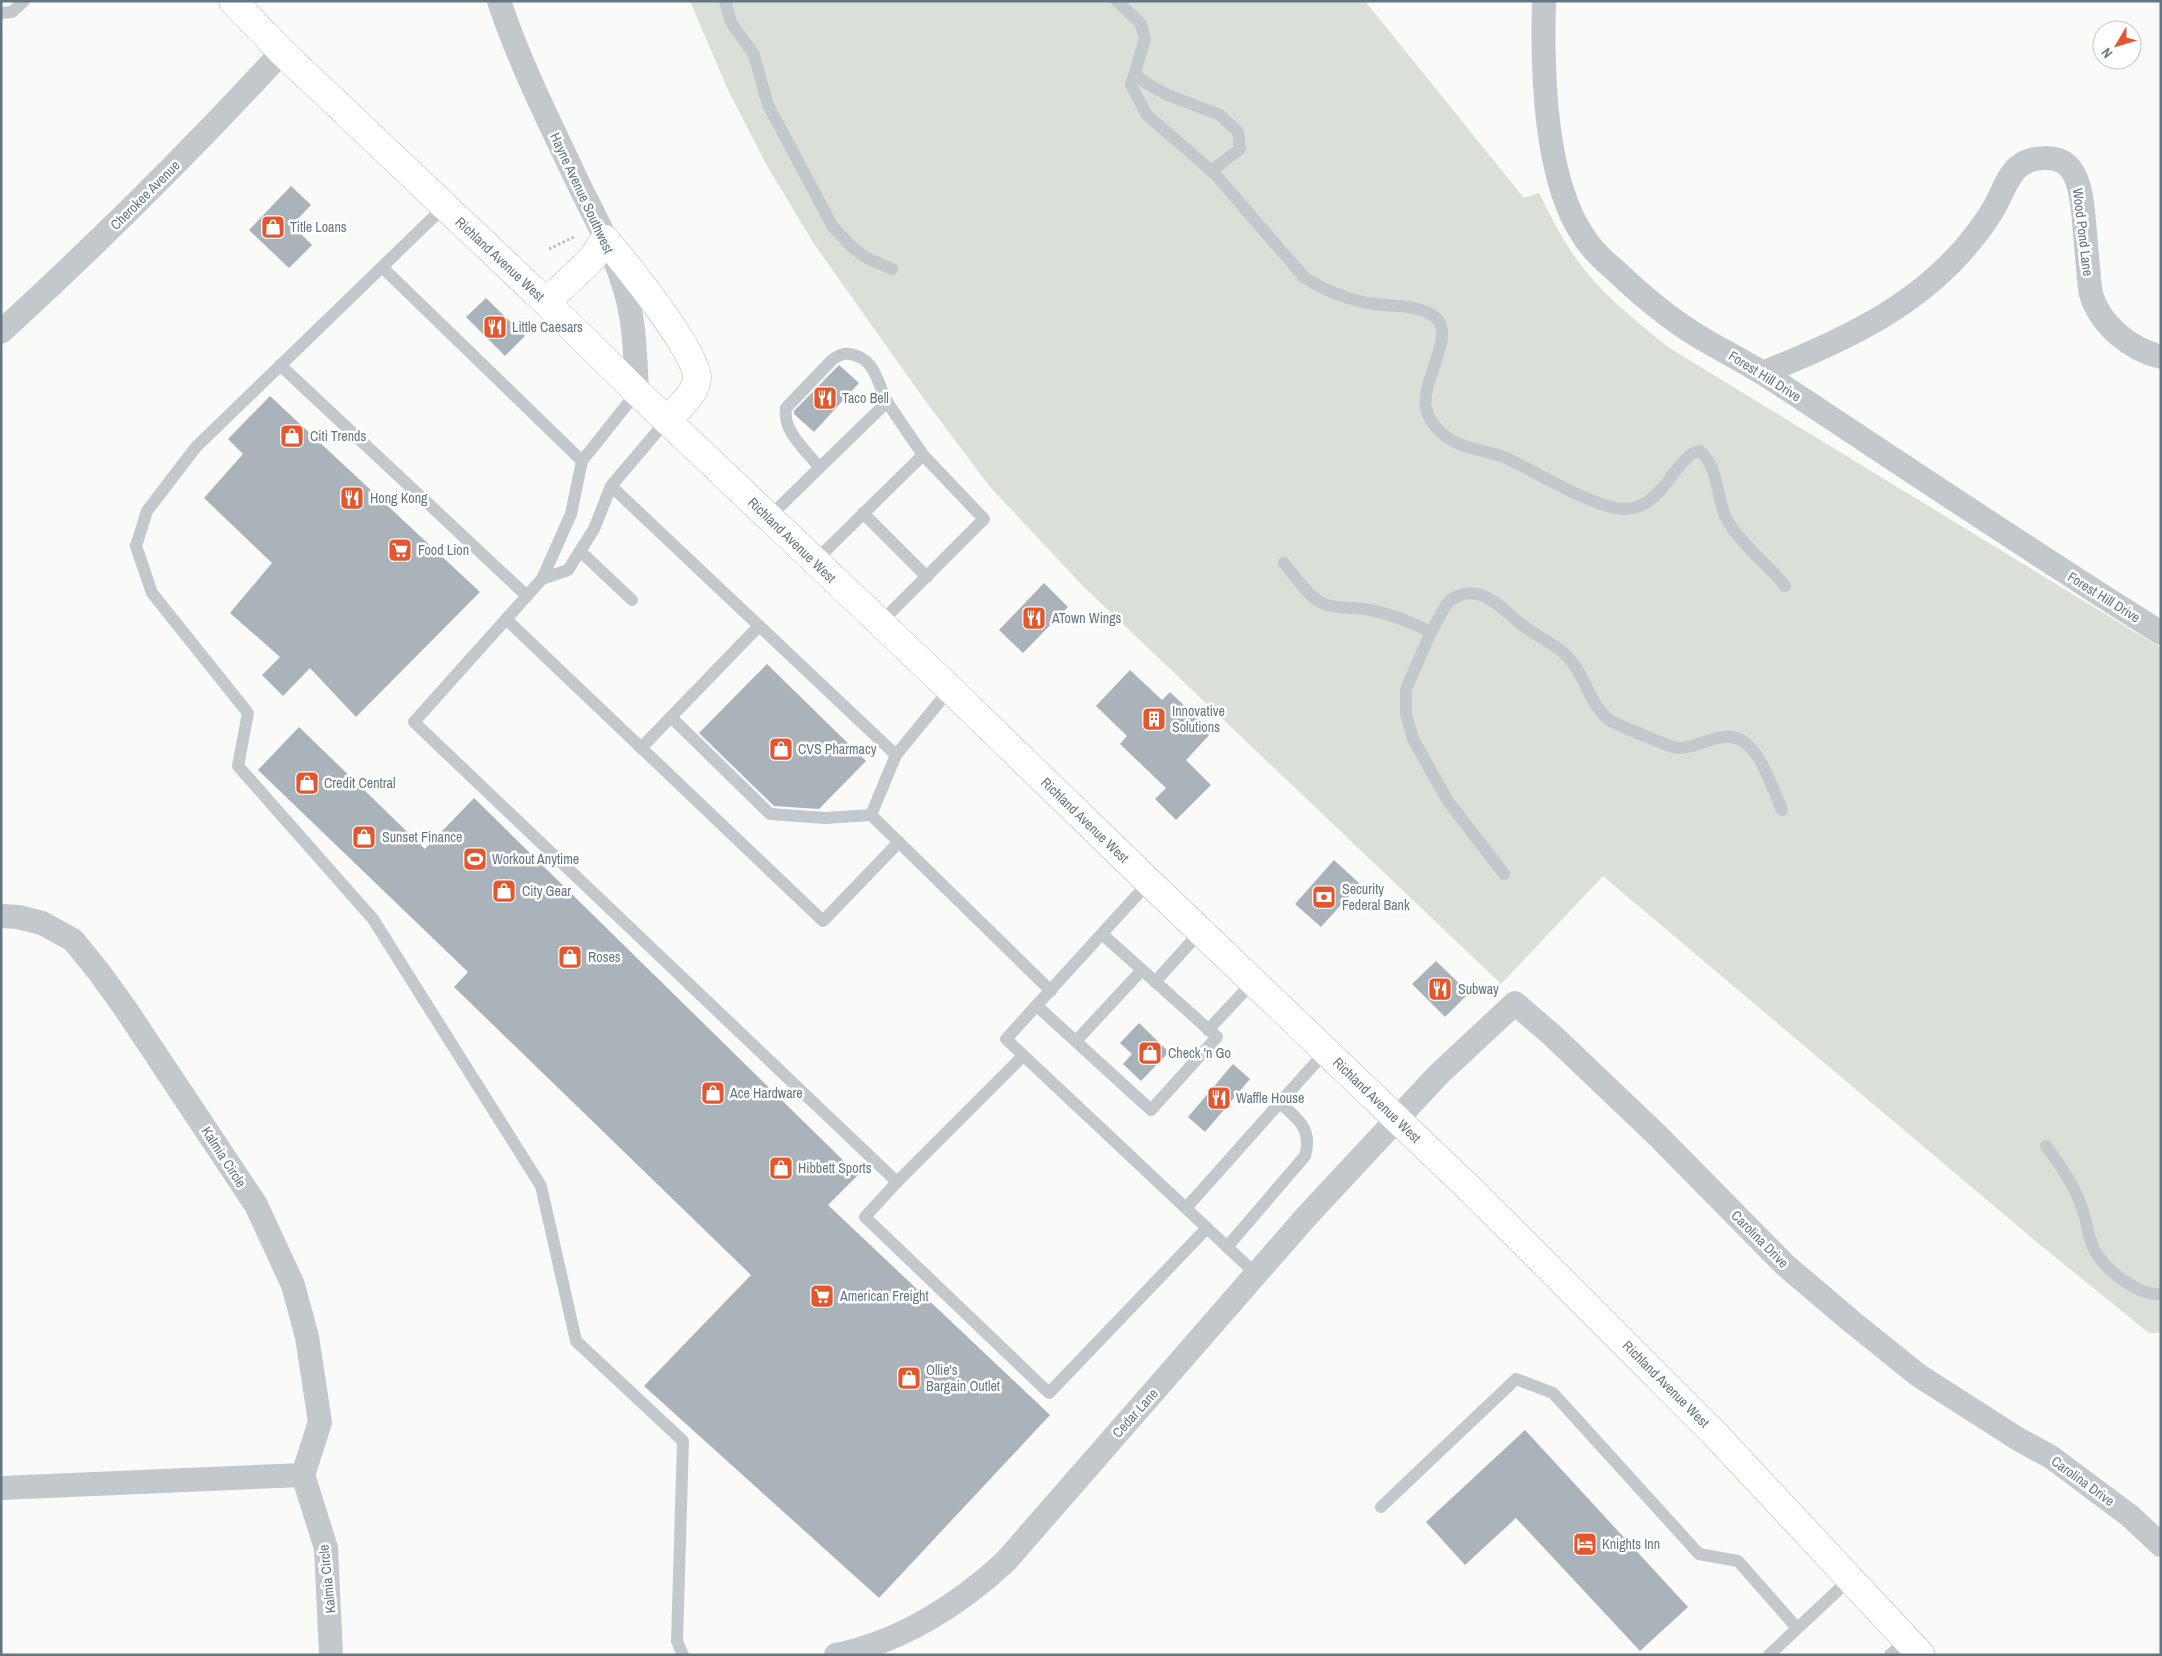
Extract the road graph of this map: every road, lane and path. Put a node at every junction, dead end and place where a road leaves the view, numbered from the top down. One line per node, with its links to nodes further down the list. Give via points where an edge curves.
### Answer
1 (24, 1): 7 (lane)
2 (233, 1): 8 (main road, Richland Avenue West)
3 (499, 1): 13 (street, Hayne Avenue Southwest, via 537,101)
4 (725, 1): 16 (lane, via 731,22 754,55 768,105 833,227 854,249)
5 (1117, 1): 9 (lane, via 1141,24 1145,39)
6 (1544, 1): 21 (street, Forest Hill Drive, via 1542,45 1548,125 1565,199 1577,225 1597,254 1643,298 1696,335)
7 (3, 14)
8 (282, 52): 11 (main road, Richland Avenue West); 18 (street, Cherokee Avenue, via 131,209)
9 (1135, 74): 10 (lane, via 1131,85 1147,115); 10 (lane, via 1168,95 1220,116 1238,132 1240,149)
10 (1211, 171): 36 (lane, via 1304,277 1338,295 1423,311 1438,319 1443,332 1425,394 1431,420 1443,434 1456,443 1505,458 1605,505 1625,509 1653,497 1677,472 1685,458 1699,451 1711,463 1719,500 1735,532)
11 (445, 206): 15 (lane); 17 (main road, Richland Avenue West)
12 (574, 237): 14 (path)
13 (605, 238): 17 (main road, via 592,259); 22 (street, Hayne Avenue Southwest, via 629,304); 24 (main road, via 668,321 696,369 695,388)
14 (549, 249)
15 (382, 267): 20 (lane); 26 (lane)
16 (892, 269)
17 (546, 302): 22 (main road, Richland Avenue West)
18 (1, 332)
19 (2161, 357): 21 (street, Wood Pond Lane, via 2147,353 2113,331 2100,314 2091,293 2081,195 2074,174 2056,158 2041,158 2018,167 1969,243 1944,271 1897,309 1823,348)
20 (280, 365): 37 (lane); 82 (lane, via 196,446 147,512 136,546 152,593 248,713 238,766 373,919 541,1186 576,1340 683,1441 677,1640)
21 (1763, 373): 43 (street, Forest Hill Drive)
22 (637, 392): 24 (main road, Richland Avenue West); 26 (lane)
23 (887, 402): 25 (lane); 27 (lane); 27 (lane, via 874,369 864,357 850,353 832,360 789,404 784,419)
24 (667, 420): 28 (lane); 30 (main road, Richland Avenue West)
25 (923, 455): 29 (lane); 34 (lane, via 984,519)
26 (582, 461): 35 (lane, via 571,514)
27 (819, 467): 30 (lane)
28 (611, 486): 31 (lane, via 594,529); 41 (lane)
29 (863, 513): 32 (lane); 34 (lane)
30 (769, 517): 32 (main road, Richland Avenue West)
31 (580, 551): 35 (lane, via 568,570); 38 (lane)
32 (815, 562): 40 (main road, Richland Avenue West)
33 (1284, 563): 42 (lane, via 1317,600 1330,606 1390,614)
34 (927, 576): 40 (lane)
35 (542, 579): 37 (lane)
36 (1785, 586)
37 (527, 596): 39 (lane)
38 (632, 600)
39 (506, 619): 46 (lane); 68 (lane, via 414,722)
40 (880, 623): 44 (main road, Richland Avenue West)
41 (759, 626): 45 (lane); 47 (lane)
42 (1431, 632): 48 (lane, via 1450,601 1464,594 1479,593 1567,656 1610,721 1676,748 1696,746 1725,736 1743,741 1758,758); 51 (lane, via 1406,689 1406,714 1413,739 1448,801)
43 (2161, 633)
44 (950, 690): 47 (lane); 52 (main road, Richland Avenue West)
45 (671, 717): 46 (lane); 49 (lane, via 770,814 825,818)
46 (641, 748): 50 (lane, via 823,921)
47 (896, 755): 49 (lane)
48 (1782, 810)
49 (871, 815): 50 (lane)
50 (899, 842): 59 (lane)
51 (1504, 874)
52 (1149, 882): 54 (main road, Richland Avenue West); 55 (lane)
53 (1, 916): 74 (street, Kalmia Circle, via 42,923 73,940 128,1011 256,1205 293,1285 308,1337 320,1422)
54 (1200, 932): 57 (lane); 58 (main road, Richland Avenue West)
55 (1102, 934): 56 (lane); 59 (lane)
56 (1142, 970): 57 (lane); 62 (lane)
57 (1155, 982): 61 (lane)
58 (1254, 982): 61 (lane); 63 (main road, Richland Avenue West)
59 (1051, 991): 60 (lane)
60 (1037, 1006): 62 (lane); 64 (lane, via 1006,1039)
61 (1208, 1030): 62 (lane, via 1217,1037 1151,1110)
62 (1076, 1042)
63 (1326, 1051): 65 (lane); 66 (main road, Richland Avenue West)
64 (1023, 1056): 68 (lane); 69 (lane)
65 (1279, 1102): 69 (lane); 71 (lane, via 1307,1133 1305,1156)
66 (1398, 1120): 72 (street, Cedar Lane); 77 (street, Carolina Drive, via 1438,1075 1515,1003 1657,1135 1785,1264 1851,1321 1918,1375 2051,1457 2130,1516); 78 (main road, Richland Avenue West, via 1713,1432)
67 (2046, 1146): 73 (lane, via 2067,1175 2082,1206 2087,1231 2102,1260 2130,1286 2143,1292)
68 (897, 1182): 70 (lane, via 865,1217 1049,1392)
69 (1186, 1208): 70 (lane)
70 (1207, 1228): 71 (lane)
71 (1227, 1248): 72 (lane)
72 (1256, 1274): 83 (street, Cedar Lane, via 1006,1561 984,1582 954,1604 900,1633)
73 (2161, 1294)
74 (303, 1475): 75 (street); 81 (street, Kalmia Circle, via 326,1548)
75 (1, 1488)
76 (1380, 1507): 79 (lane, via 1516,1379 1553,1392 1699,1554 1738,1561)
77 (2161, 1545)
78 (1850, 1579): 79 (lane); 80 (main road, Richland Avenue West)
79 (1797, 1628): 84 (lane)
80 (1906, 1650)
81 (331, 1655)
82 (683, 1655)
83 (836, 1655)
84 (1769, 1655)

